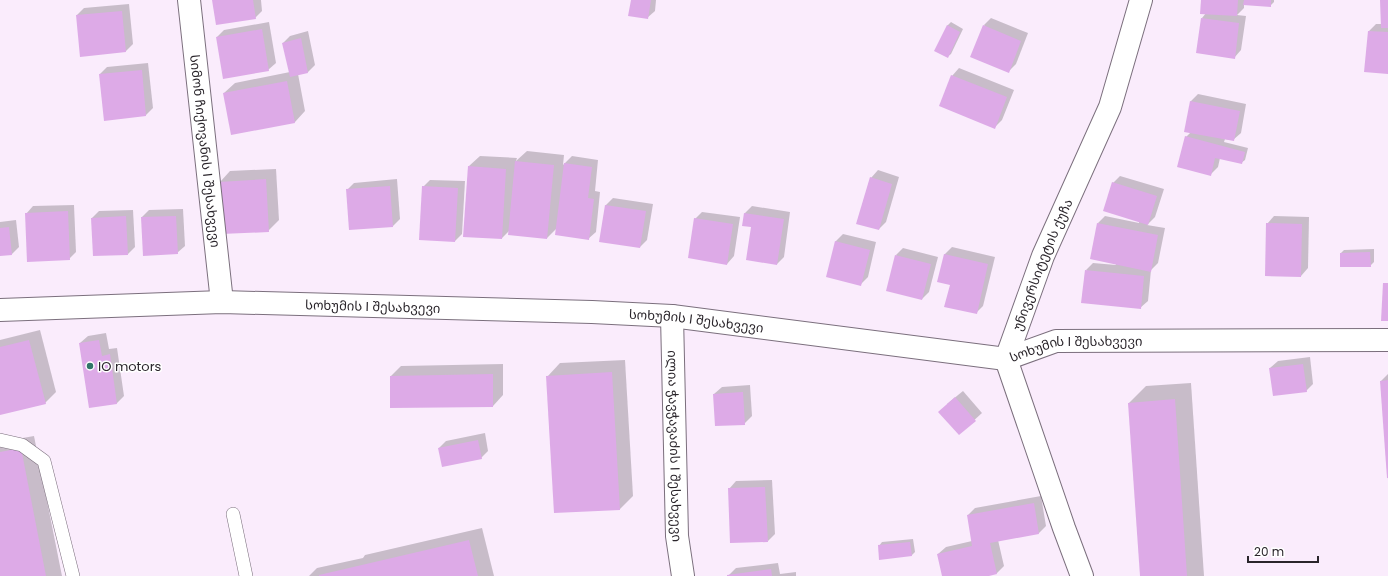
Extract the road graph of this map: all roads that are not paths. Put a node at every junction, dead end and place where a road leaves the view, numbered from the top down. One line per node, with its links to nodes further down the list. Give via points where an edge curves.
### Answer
1 (189, 0): 3 (street, სიმონ ჩიქოვანის I შესახვევი)
2 (1141, 0): 7 (street, უნივერსიტეტის ქუჩა, via 1110,107 1044,256)
3 (222, 302): 4 (street, სოხუმის I შესახვევი); 5 (street, სოხუმის I შესახვევი)
4 (0, 310)
5 (672, 316): 7 (street, სოხუმის I შესახვევი); 12 (street, ილია ჭავჭავაძის I შესახვევი, via 677,536)
6 (1388, 340): 7 (street, სოხუმის I შესახვევი, via 1056,341)
7 (1006, 359): 13 (street)
8 (0, 440): 10 (lane, via 22,445 44,461)
9 (233, 514): 11 (lane)
10 (73, 576)
11 (246, 576)
12 (683, 576)
13 (1082, 576)

